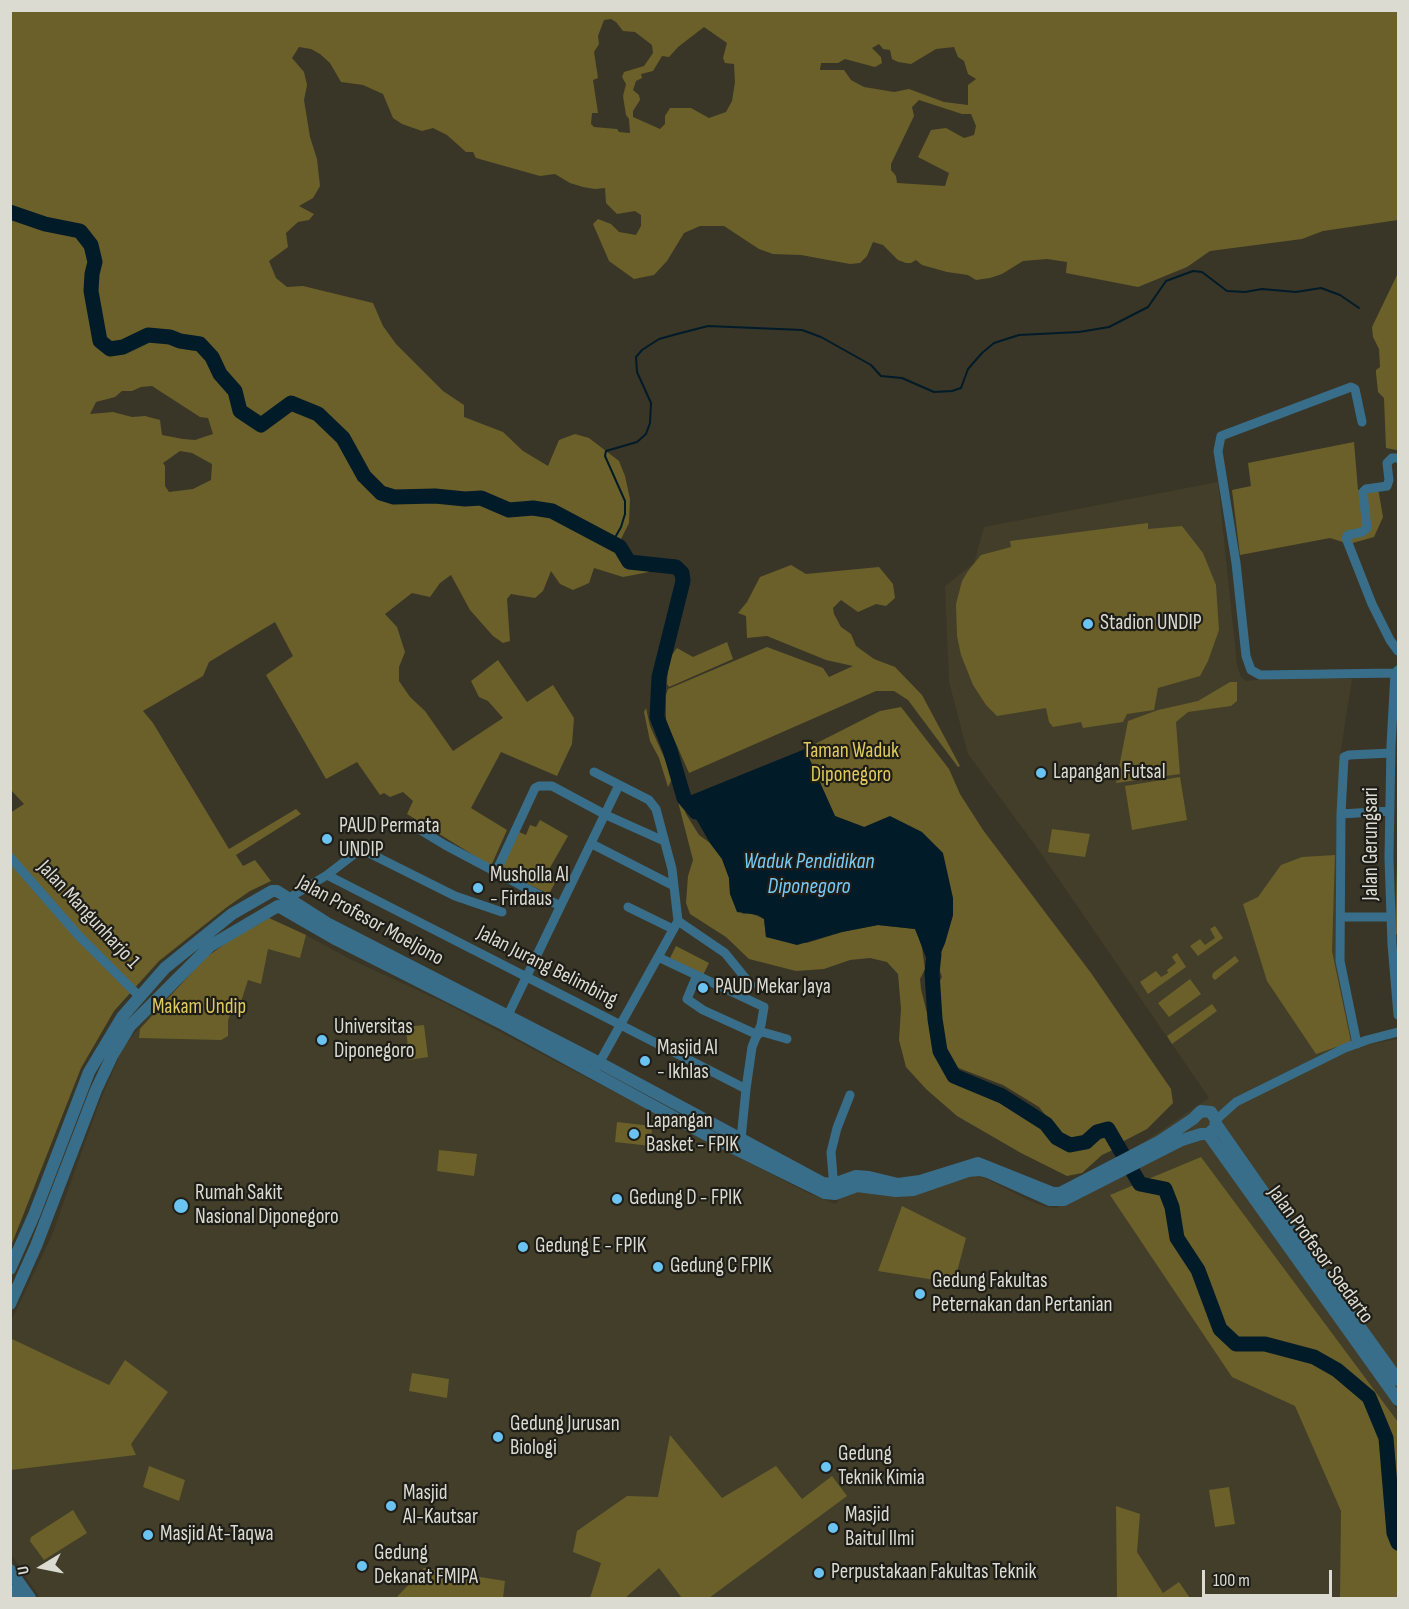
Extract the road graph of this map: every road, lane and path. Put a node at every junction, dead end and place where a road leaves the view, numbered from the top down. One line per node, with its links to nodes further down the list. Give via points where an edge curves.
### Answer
1 (1362, 422): 4 (street, via 1355,389 1351,387 1221,436 1218,451 1246,656 1251,670 1260,675)
2 (1398, 458): 3 (street, via 1387,463 1387,486 1363,492 1367,528 1348,535 1346,541 1372,604)
3 (1398, 651)
4 (1397, 672): 5 (street, Jalan Gerungsari)
5 (1393, 748): 8 (street, Jalan Gerungsari); 9 (street, via 1344,757)
6 (594, 772): 7 (street)
7 (619, 785): 10 (street); 12 (street, via 652,803)
8 (1390, 812): 9 (street); 15 (street, Jalan Gerungsari)
9 (1341, 813): 23 (street)
10 (606, 815): 12 (street); 13 (street); 16 (street, via 552,786 535,788)
11 (412, 825): 16 (street)
12 (664, 841): 18 (street)
13 (592, 844): 18 (street); 20 (street)
14 (10, 857): 31 (street, Jalan Mangunharjo 1, via 78,935)
15 (1394, 858): 24 (street, Jalan Gerungsari)
16 (496, 873): 20 (street)
17 (327, 875): 19 (street); 22 (street, via 357,852 365,851 455,896); 27 (street, Jalan Jurang Belimbing)
18 (674, 886): 25 (street)
19 (282, 902): 31 (street, Jalan Profesor Moeljono, via 275,890 269,891 232,914 165,968); 33 (street, via 346,944); 49 (street, via 210,946 130,1026 96,1090)
20 (560, 906): 27 (street)
21 (628, 907): 25 (street)
22 (502, 912)
23 (1341, 917): 24 (street); 38 (street, via 1340,961)
24 (1393, 922): 30 (street, Jalan Gerungsari)
25 (675, 925): 26 (street); 29 (street, via 725,953)
26 (658, 957): 28 (street); 34 (street)
27 (527, 975): 33 (street); 34 (street, Jalan Jurang Belimbing)
28 (698, 975): 36 (street, via 764,1007); 36 (street, via 687,999 703,1010)
29 (751, 985)
30 (1397, 986): 32 (street, Jalan Gerungsari)
31 (140, 997): 48 (street, Jalan Profesor Moeljono, via 122,1017 90,1072)
32 (1398, 1015)
33 (506, 1019): 39 (street)
34 (620, 1024): 39 (street); 40 (street, Jalan Jurang Belimbing)
35 (1398, 1032): 38 (street)
36 (758, 1033): 37 (street); 40 (street)
37 (787, 1039)
38 (1357, 1044): 43 (street, via 1236,1102)
39 (597, 1068): 45 (street); 47 (street, via 703,1133 825,1193)
40 (746, 1089): 45 (street)
41 (850, 1095): 47 (street, via 831,1152)
42 (1193, 1119): 43 (street, via 1201,1111); 44 (street, via 1194,1128); 46 (street)
43 (1214, 1119): 44 (street, via 1215,1128); 50 (street, Jalan Profesor Soedarto)
44 (1204, 1134): 46 (street); 51 (street, Jalan Profesor Soedarto)
45 (741, 1140): 47 (street)
46 (1164, 1144): 47 (street, via 1068,1194 1053,1193 978,1163 897,1188)
47 (835, 1189)
48 (10, 1269)
49 (10, 1304)
50 (1398, 1380)
51 (1398, 1400)
52 (10, 1570): 54 (street)
53 (10, 1590): 54 (street)
54 (24, 1598)

